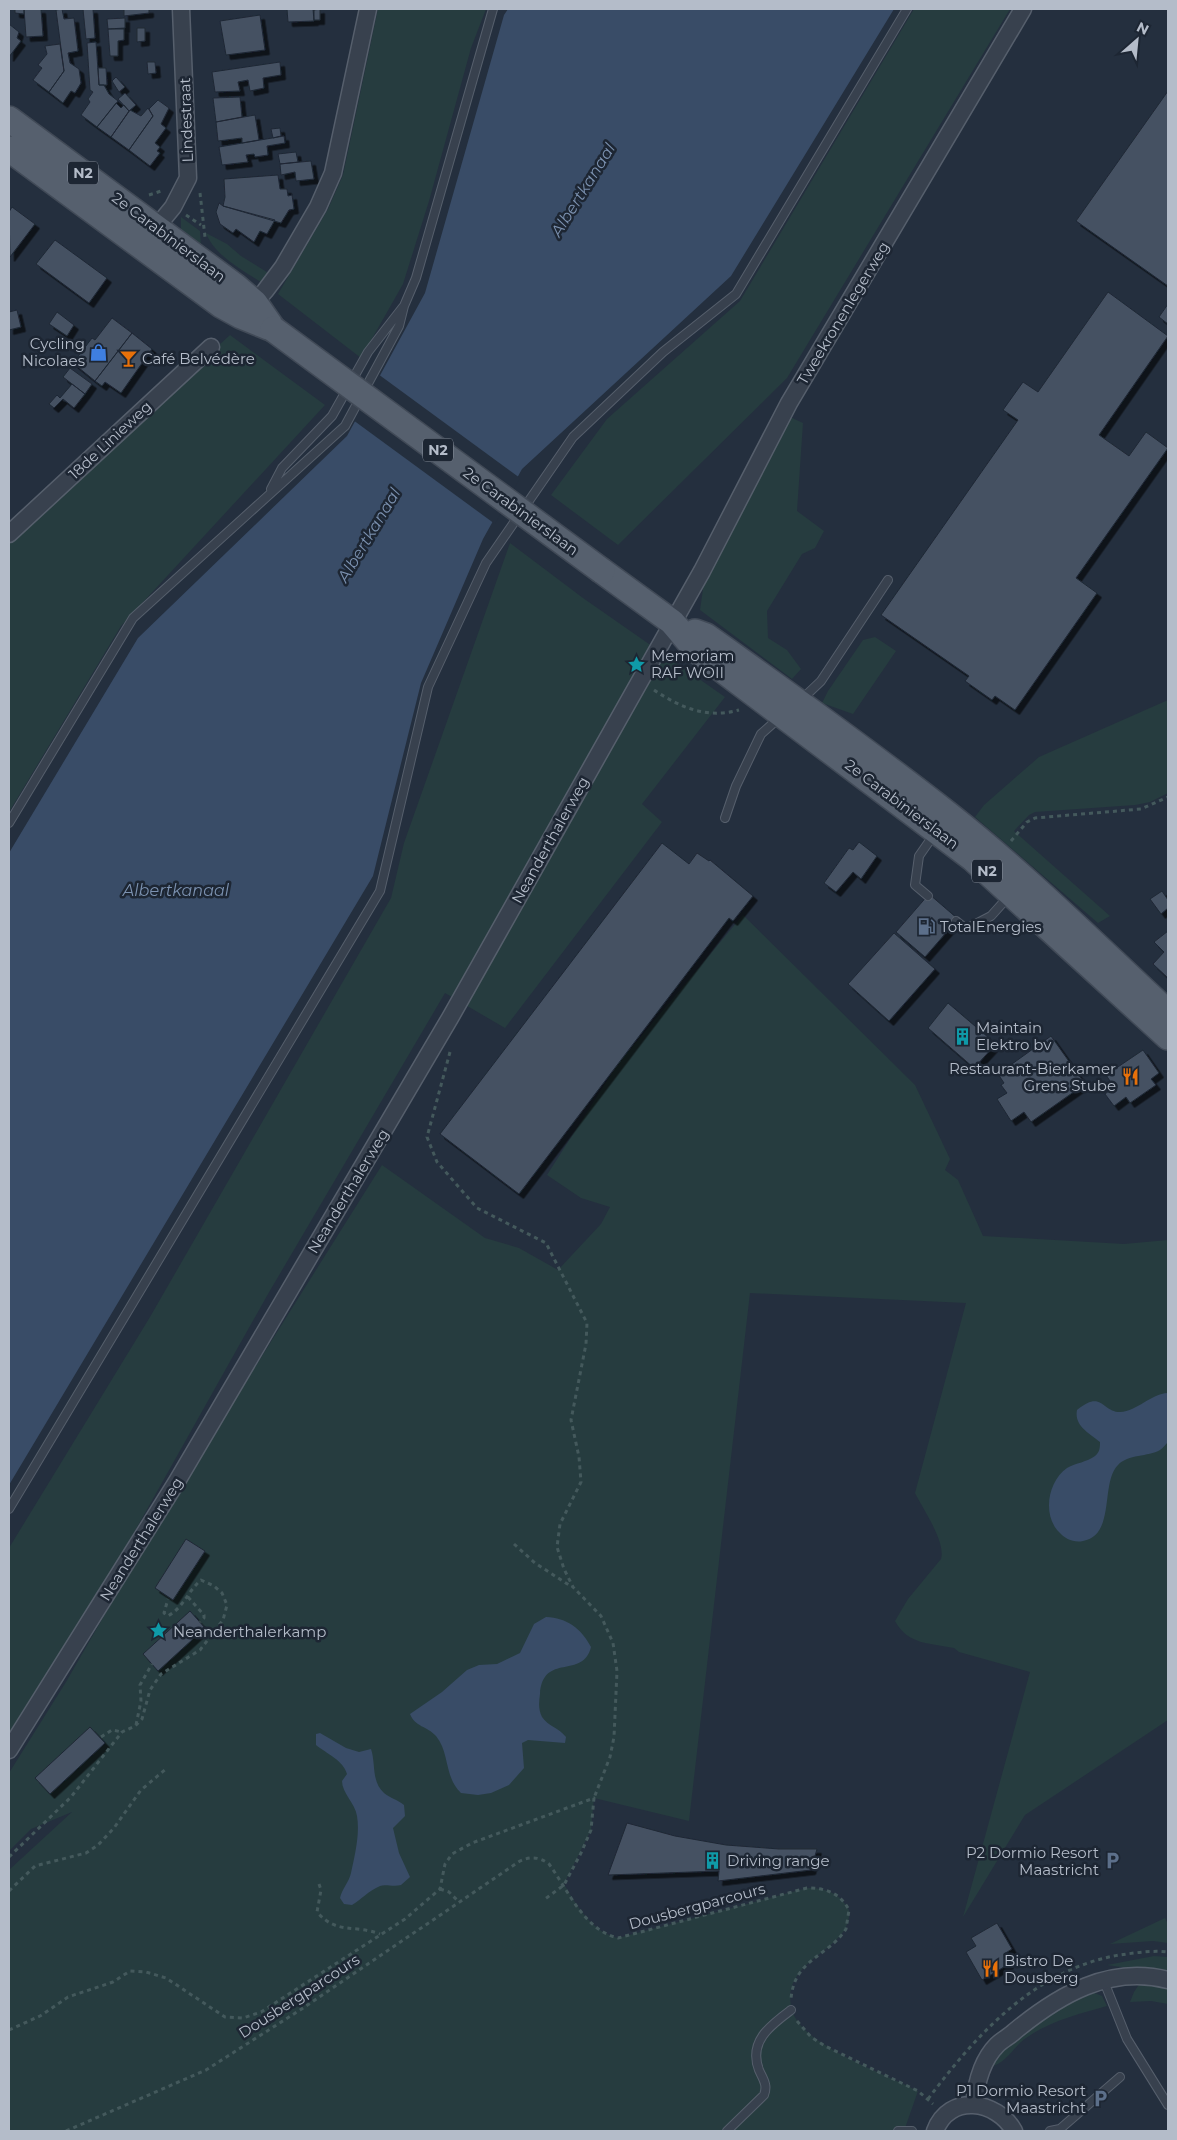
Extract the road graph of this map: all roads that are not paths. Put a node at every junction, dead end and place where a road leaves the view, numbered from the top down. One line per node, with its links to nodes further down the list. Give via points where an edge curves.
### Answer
1 (182, 9): 8 (street, Lindestraat, via 188,178 173,207)
2 (368, 9): 11 (street, via 334,172 288,258)
3 (493, 9): 10 (lane, via 416,278)
4 (907, 9): 26 (lane, via 736,294 662,352 572,437 486,563 428,687 380,891)
5 (1023, 9): 16 (street, Tweekronenlegerweg, via 789,403 702,572)
6 (9, 119): 8 (main road, 2e Carabinierslaan / N2)
7 (9, 149): 9 (main road, 2e Carabinierslaan / N2)
8 (157, 227): 9 (street, Lindestraat); 11 (main road, 2e Carabinierslaan / N2)
9 (141, 247): 11 (main road, 2e Carabinierslaan / N2, via 221,305)
10 (404, 306): 13 (lane, via 368,352 332,416 282,468); 13 (lane, via 400,326 345,426)
11 (248, 310): 16 (main road, 2e Carabinierslaan / N2, bridge)
12 (211, 347): 14 (street, 18de Linieweg)
13 (267, 495): 19 (lane, via 133,618)
14 (9, 534)
15 (888, 580): 17 (lane, via 821,681)
16 (672, 622): 17 (main road, 2e Carabinierslaan / N2, via 706,636); 27 (street, Neanderthalerweg, via 450,1018 176,1483)
17 (791, 708): 18 (lane, via 761,734); 20 (main road, 2e Carabinierslaan / N2)
18 (725, 818)
19 (9, 823)
20 (944, 823): 21 (main road, 2e Carabinierslaan / N2); 22 (lane, via 919,856 916,885)
21 (1018, 886): 23 (lane, via 991,916 966,929); 24 (main road, 2e Carabinierslaan / N2); 25 (main road, 2e Carabinierslaan / N2)
22 (928, 896)
23 (956, 921)
24 (1168, 1014)
25 (1168, 1037)
26 (9, 1509)
27 (9, 1750)
28 (1103, 1979): 29 (street, via 1137,1976); 32 (street, via 1037,2013 997,2045 976,2086); 33 (lane, via 1126,2039)
29 (1168, 1980)
30 (791, 2010): 34 (lane, via 766,2029 756,2046 755,2057 767,2088 764,2095)
31 (1120, 2077): 39 (lane, via 1060,2129)
32 (974, 2105): 37 (street, via 953,2110 944,2116); 38 (street, via 998,2112)
33 (1168, 2105)
34 (727, 2131)
35 (898, 2131): 36 (lane)
36 (912, 2131)
37 (935, 2131)
38 (1014, 2131)
39 (1050, 2131)

